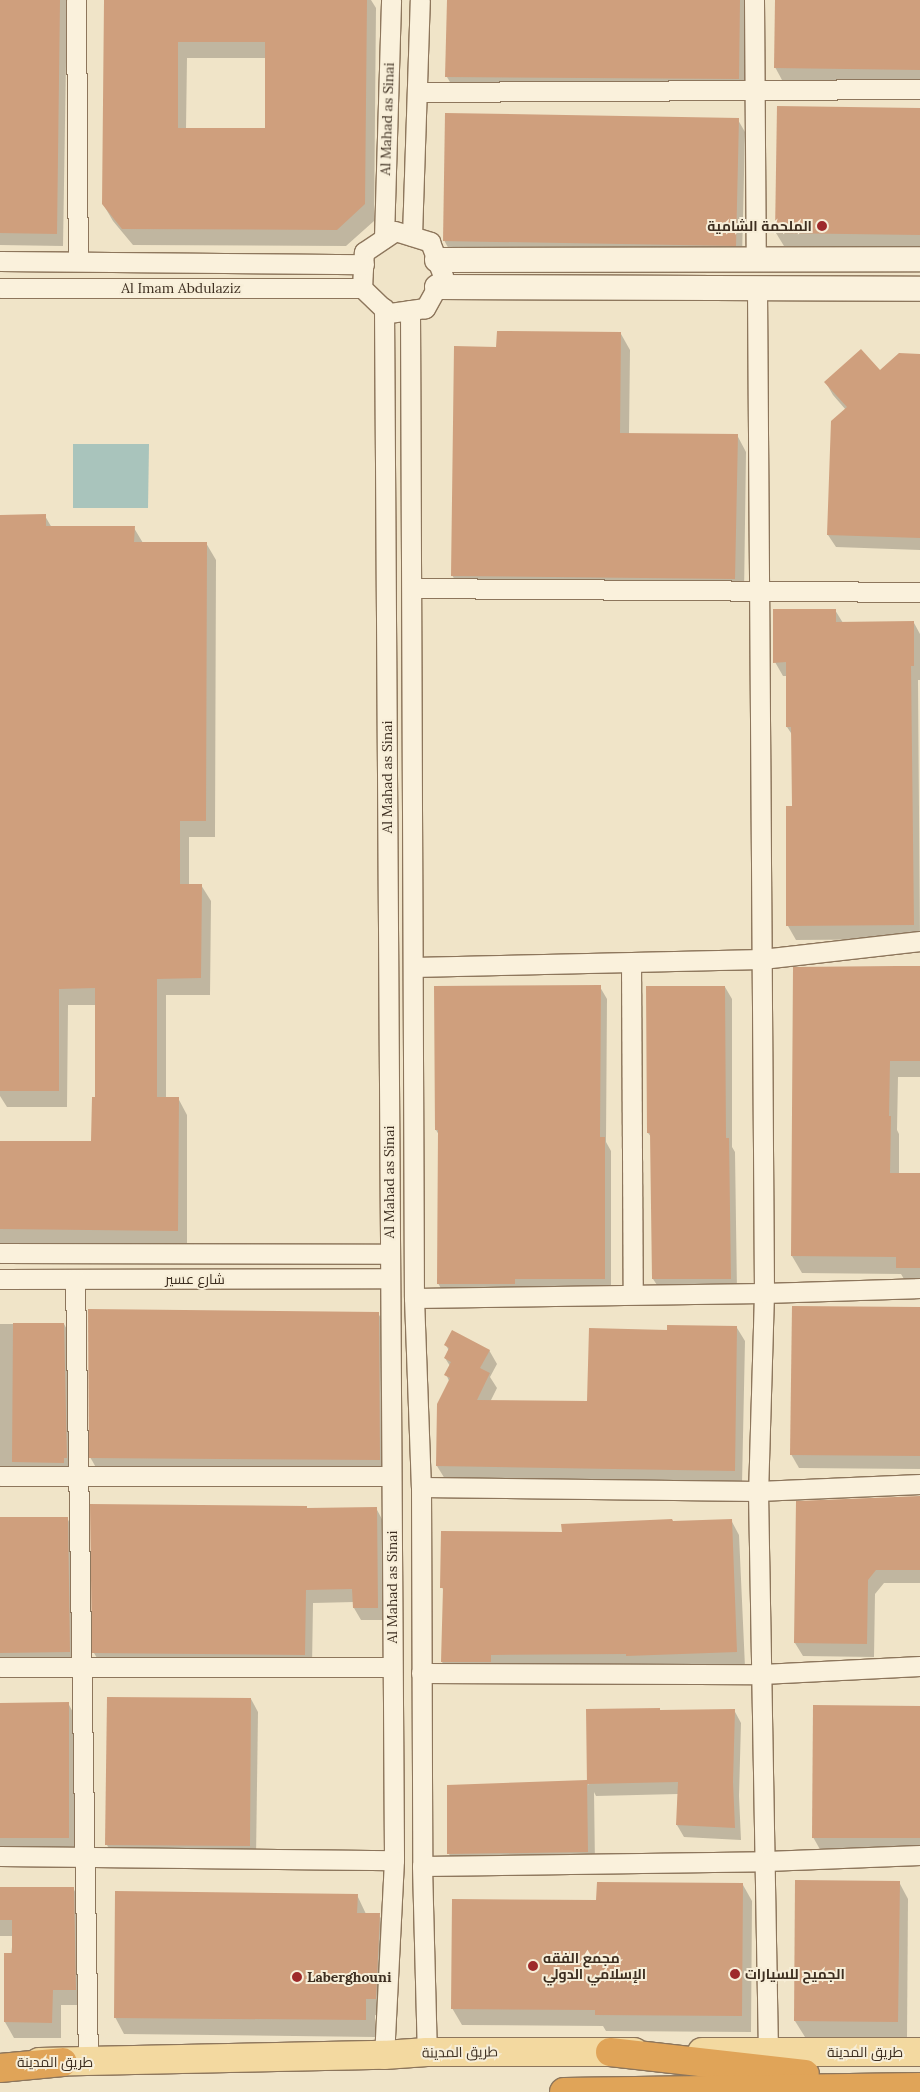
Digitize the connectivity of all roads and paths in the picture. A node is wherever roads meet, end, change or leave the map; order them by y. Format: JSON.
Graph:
{"nodes":[{"id":1,"x":76,"y":0,"type":"edge"},
{"id":2,"x":391,"y":0,"type":"edge"},
{"id":3,"x":420,"y":0,"type":"edge"},
{"id":4,"x":754,"y":0,"type":"edge"},
{"id":5,"x":920,"y":89,"type":"edge"},
{"id":6,"x":755,"y":90,"type":"junction"},
{"id":7,"x":416,"y":92,"type":"junction"},
{"id":8,"x":412,"y":236,"type":"junction"},
{"id":9,"x":384,"y":238,"type":"junction"},
{"id":10,"x":756,"y":259,"type":"junction"},
{"id":11,"x":920,"y":259,"type":"edge"},
{"id":12,"x":437,"y":260,"type":"junction"},
{"id":13,"x":0,"y":261,"type":"edge"},
{"id":14,"x":78,"y":261,"type":"junction"},
{"id":15,"x":364,"y":264,"type":"junction"},
{"id":16,"x":436,"y":287,"type":"junction"},
{"id":17,"x":0,"y":288,"type":"edge"},
{"id":18,"x":362,"y":288,"type":"junction"},
{"id":19,"x":757,"y":289,"type":"junction"},
{"id":20,"x":920,"y":289,"type":"edge"},
{"id":21,"x":384,"y":308,"type":"junction"},
{"id":22,"x":410,"y":310,"type":"junction"},
{"id":23,"x":412,"y":588,"type":"junction"},
{"id":24,"x":759,"y":591,"type":"junction"},
{"id":25,"x":920,"y":592,"type":"edge"},
{"id":26,"x":920,"y":941,"type":"edge"},
{"id":27,"x":762,"y":960,"type":"junction"},
{"id":28,"x":632,"y":963,"type":"junction"},
{"id":29,"x":412,"y":967,"type":"junction"},
{"id":30,"x":0,"y":1253,"type":"edge"},
{"id":31,"x":390,"y":1254,"type":"junction"},
{"id":32,"x":390,"y":1278,"type":"junction"},
{"id":33,"x":0,"y":1279,"type":"edge"},
{"id":34,"x":76,"y":1279,"type":"junction"},
{"id":35,"x":920,"y":1288,"type":"edge"},
{"id":36,"x":633,"y":1293,"type":"junction"},
{"id":37,"x":764,"y":1293,"type":"junction"},
{"id":38,"x":414,"y":1298,"type":"junction"},
{"id":39,"x":0,"y":1476,"type":"edge"},
{"id":40,"x":78,"y":1476,"type":"junction"},
{"id":41,"x":391,"y":1476,"type":"junction"},
{"id":42,"x":920,"y":1484,"type":"edge"},
{"id":43,"x":421,"y":1487,"type":"junction"},
{"id":44,"x":758,"y":1491,"type":"junction"},
{"id":45,"x":392,"y":1666,"type":"junction"},
{"id":46,"x":920,"y":1666,"type":"edge"},
{"id":47,"x":0,"y":1667,"type":"edge"},
{"id":48,"x":81,"y":1667,"type":"junction"},
{"id":49,"x":421,"y":1673,"type":"junction"},
{"id":50,"x":762,"y":1674,"type":"junction"},
{"id":51,"x":0,"y":1856,"type":"edge"},
{"id":52,"x":920,"y":1856,"type":"edge"},
{"id":53,"x":84,"y":1857,"type":"junction"},
{"id":54,"x":394,"y":1860,"type":"junction"},
{"id":55,"x":766,"y":1861,"type":"junction"},
{"id":56,"x":422,"y":1866,"type":"junction"},
{"id":57,"x":427,"y":2052,"type":"junction"},
{"id":58,"x":610,"y":2052,"type":"junction"},
{"id":59,"x":920,"y":2052,"type":"edge"},
{"id":60,"x":768,"y":2053,"type":"junction"},
{"id":61,"x":384,"y":2055,"type":"junction"},
{"id":62,"x":0,"y":2062,"type":"edge"},
{"id":63,"x":75,"y":2062,"type":"junction"},
{"id":64,"x":0,"y":2068,"type":"edge"},
{"id":65,"x":919,"y":2087,"type":"edge"},
{"id":66,"x":564,"y":2092,"type":"edge"}],
"edges":[{"from":1,"to":14,"type":"street"},
{"from":2,"to":9,"type":"street","name":"Al Mahad as Sinai"},
{"from":3,"to":7,"type":"street","name":"Al Mahad as Sinai"},
{"from":4,"to":6,"type":"street"},
{"from":5,"to":6,"type":"street"},
{"from":6,"to":7,"type":"street"},
{"from":6,"to":10,"type":"street"},
{"from":7,"to":8,"type":"street","name":"Al Mahad as Sinai"},
{"from":8,"to":9,"type":"street"},
{"from":8,"to":12,"type":"street"},
{"from":9,"to":15,"type":"street"},
{"from":10,"to":11,"type":"street"},
{"from":10,"to":12,"type":"street"},
{"from":12,"to":16,"type":"street"},
{"from":13,"to":14,"type":"street"},
{"from":14,"to":15,"type":"street"},
{"from":15,"to":18,"type":"street"},
{"from":16,"to":19,"type":"street"},
{"from":16,"to":22,"type":"street"},
{"from":17,"to":18,"type":"street","name":"Al Imam Abdulaziz"},
{"from":18,"to":21,"type":"street"},
{"from":19,"to":20,"type":"street"},
{"from":19,"to":24,"type":"street"},
{"from":21,"to":22,"type":"street"},
{"from":21,"to":31,"type":"street","name":"Al Mahad as Sinai"},
{"from":22,"to":23,"type":"street","name":"Al Mahad as Sinai"},
{"from":23,"to":24,"type":"street"},
{"from":23,"to":29,"type":"street","name":"Al Mahad as Sinai"},
{"from":24,"to":25,"type":"street"},
{"from":24,"to":27,"type":"street"},
{"from":26,"to":27,"type":"street"},
{"from":27,"to":28,"type":"street"},
{"from":27,"to":37,"type":"street"},
{"from":28,"to":29,"type":"street"},
{"from":28,"to":36,"type":"street"},
{"from":29,"to":38,"type":"street","name":"Al Mahad as Sinai"},
{"from":30,"to":31,"type":"street","name":"شارع عسير"},
{"from":31,"to":32,"type":"street","name":"Al Mahad as Sinai"},
{"from":32,"to":34,"type":"street","name":"شارع عسير"},
{"from":32,"to":41,"type":"street","name":"Al Mahad as Sinai"},
{"from":33,"to":34,"type":"street","name":"شارع عسير"},
{"from":34,"to":40,"type":"street"},
{"from":35,"to":37,"type":"street"},
{"from":36,"to":37,"type":"street"},
{"from":36,"to":38,"type":"street"},
{"from":37,"to":44,"type":"street"},
{"from":38,"to":43,"type":"street","name":"Al Mahad as Sinai"},
{"from":39,"to":40,"type":"street"},
{"from":40,"to":41,"type":"street"},
{"from":40,"to":48,"type":"street"},
{"from":41,"to":45,"type":"street","name":"Al Mahad as Sinai"},
{"from":42,"to":44,"type":"street"},
{"from":43,"to":44,"type":"street"},
{"from":43,"to":49,"type":"street","name":"Al Mahad as Sinai"},
{"from":44,"to":50,"type":"street"},
{"from":45,"to":48,"type":"street"},
{"from":45,"to":54,"type":"street","name":"Al Mahad as Sinai"},
{"from":46,"to":50,"type":"street"},
{"from":47,"to":48,"type":"street"},
{"from":48,"to":53,"type":"street"},
{"from":49,"to":50,"type":"street"},
{"from":49,"to":56,"type":"street","name":"Al Mahad as Sinai"},
{"from":50,"to":55,"type":"street"},
{"from":51,"to":53,"type":"street"},
{"from":52,"to":55,"type":"street"},
{"from":53,"to":54,"type":"street"},
{"from":53,"to":63,"type":"street"},
{"from":54,"to":61,"type":"street","name":"Al Mahad as Sinai"},
{"from":55,"to":56,"type":"street"},
{"from":55,"to":60,"type":"street"},
{"from":56,"to":57,"type":"street","name":"Al Mahad as Sinai"},
{"from":57,"to":58,"type":"main road","name":"طريق المدينة"},
{"from":57,"to":61,"type":"main road","name":"طريق المدينة"},
{"from":58,"to":60,"type":"main road","name":"طريق المدينة"},
{"from":58,"to":65,"type":"highway"},
{"from":59,"to":60,"type":"main road","name":"طريق المدينة"},
{"from":61,"to":63,"type":"main road","name":"طريق المدينة"},
{"from":62,"to":63,"type":"main road","name":"طريق المدينة"},
{"from":63,"to":64,"type":"highway"},
{"from":65,"to":66,"type":"highway"}]}
